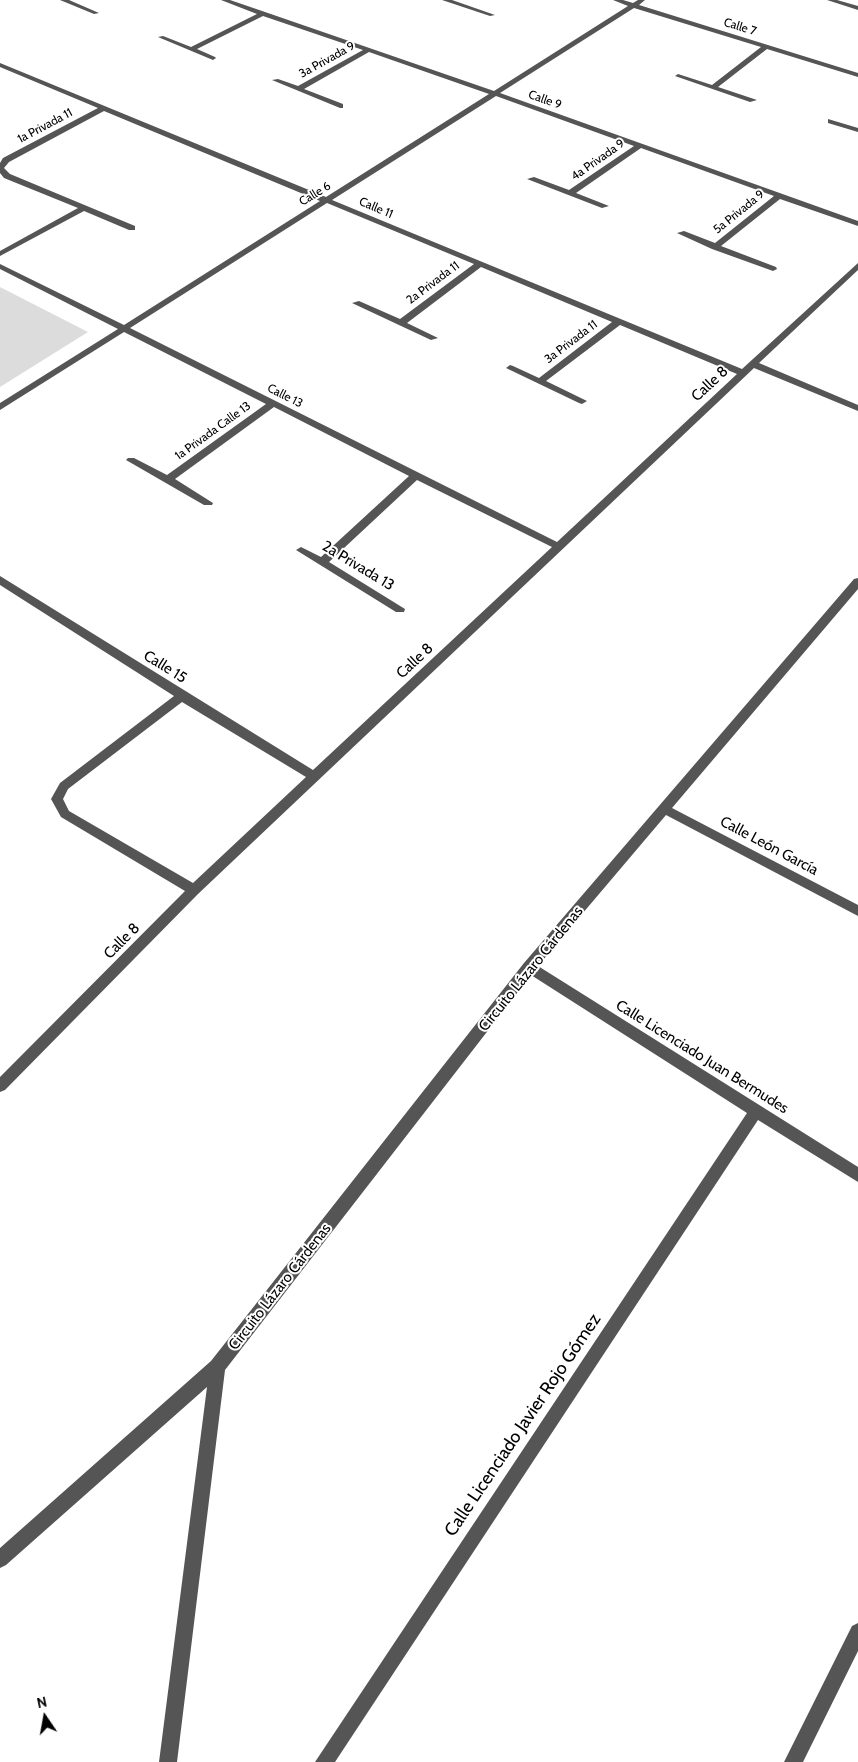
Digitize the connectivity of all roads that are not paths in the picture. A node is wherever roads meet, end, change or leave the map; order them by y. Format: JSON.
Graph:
{"nodes":[{"id":1,"x":63,"y":0,"type":"edge"},
{"id":2,"x":224,"y":0,"type":"edge"},
{"id":3,"x":447,"y":0,"type":"edge"},
{"id":4,"x":616,"y":0,"type":"edge"},
{"id":5,"x":642,"y":0,"type":"edge"},
{"id":6,"x":834,"y":0,"type":"edge"},
{"id":7,"x":633,"y":5,"type":"junction"},
{"id":8,"x":858,"y":8,"type":"edge"},
{"id":9,"x":96,"y":13,"type":"dead end"},
{"id":10,"x":263,"y":14,"type":"junction"},
{"id":11,"x":492,"y":15,"type":"dead end"},
{"id":12,"x":161,"y":37,"type":"dead end"},
{"id":13,"x":766,"y":47,"type":"junction"},
{"id":14,"x":192,"y":50,"type":"junction"},
{"id":15,"x":368,"y":50,"type":"junction"},
{"id":16,"x":213,"y":58,"type":"dead end"},
{"id":17,"x":0,"y":65,"type":"edge"},
{"id":18,"x":858,"y":74,"type":"edge"},
{"id":19,"x":678,"y":76,"type":"dead end"},
{"id":20,"x":276,"y":80,"type":"dead end"},
{"id":21,"x":713,"y":87,"type":"junction"},
{"id":22,"x":298,"y":89,"type":"junction"},
{"id":23,"x":494,"y":94,"type":"junction"},
{"id":24,"x":753,"y":100,"type":"dead end"},
{"id":25,"x":340,"y":106,"type":"dead end"},
{"id":26,"x":104,"y":108,"type":"junction"},
{"id":27,"x":831,"y":121,"type":"dead end"},
{"id":28,"x":858,"y":121,"type":"edge"},
{"id":29,"x":850,"y":128,"type":"junction"},
{"id":30,"x":858,"y":130,"type":"edge"},
{"id":31,"x":639,"y":146,"type":"junction"},
{"id":32,"x":0,"y":168,"type":"edge"},
{"id":33,"x":530,"y":179,"type":"dead end"},
{"id":34,"x":570,"y":193,"type":"junction"},
{"id":35,"x":779,"y":196,"type":"junction"},
{"id":36,"x":327,"y":200,"type":"junction"},
{"id":37,"x":605,"y":206,"type":"dead end"},
{"id":38,"x":84,"y":208,"type":"junction"},
{"id":39,"x":858,"y":224,"type":"edge"},
{"id":40,"x":132,"y":228,"type":"dead end"},
{"id":41,"x":681,"y":233,"type":"dead end"},
{"id":42,"x":716,"y":247,"type":"junction"},
{"id":43,"x":0,"y":254,"type":"edge"},
{"id":44,"x":480,"y":264,"type":"junction"},
{"id":45,"x":858,"y":265,"type":"edge"},
{"id":46,"x":0,"y":266,"type":"edge"},
{"id":47,"x":773,"y":269,"type":"dead end"},
{"id":48,"x":356,"y":303,"type":"dead end"},
{"id":49,"x":402,"y":322,"type":"junction"},
{"id":50,"x":618,"y":322,"type":"junction"},
{"id":51,"x":124,"y":328,"type":"junction"},
{"id":52,"x":434,"y":338,"type":"dead end"},
{"id":53,"x":753,"y":364,"type":"junction"},
{"id":54,"x":510,"y":368,"type":"dead end"},
{"id":55,"x":743,"y":373,"type":"junction"},
{"id":56,"x":540,"y":381,"type":"junction"},
{"id":57,"x":582,"y":401,"type":"dead end"},
{"id":58,"x":272,"y":404,"type":"junction"},
{"id":59,"x":0,"y":407,"type":"edge"},
{"id":60,"x":858,"y":408,"type":"edge"},
{"id":61,"x":131,"y":460,"type":"dead end"},
{"id":62,"x":416,"y":476,"type":"junction"},
{"id":63,"x":168,"y":479,"type":"junction"},
{"id":64,"x":208,"y":504,"type":"dead end"},
{"id":65,"x":558,"y":547,"type":"junction"},
{"id":66,"x":301,"y":550,"type":"dead end"},
{"id":67,"x":322,"y":562,"type":"junction"},
{"id":68,"x":0,"y":580,"type":"edge"},
{"id":69,"x":858,"y":582,"type":"edge"},
{"id":70,"x":400,"y":609,"type":"dead end"},
{"id":71,"x":182,"y":696,"type":"junction"},
{"id":72,"x":314,"y":777,"type":"junction"},
{"id":73,"x":664,"y":809,"type":"junction"},
{"id":74,"x":194,"y":890,"type":"junction"},
{"id":75,"x":858,"y":911,"type":"edge"},
{"id":76,"x":530,"y":967,"type":"junction"},
{"id":77,"x":0,"y":1086,"type":"edge"},
{"id":78,"x":756,"y":1111,"type":"junction"},
{"id":79,"x":858,"y":1175,"type":"edge"},
{"id":80,"x":217,"y":1367,"type":"junction"},
{"id":81,"x":0,"y":1559,"type":"edge"},
{"id":82,"x":858,"y":1632,"type":"edge"},
{"id":83,"x":168,"y":1762,"type":"edge"},
{"id":84,"x":324,"y":1762,"type":"edge"},
{"id":85,"x":793,"y":1762,"type":"edge"}],
"edges":[{"from":1,"to":9,"type":"street"},
{"from":2,"to":10,"type":"street","name":"Calle 9"},
{"from":3,"to":11,"type":"street"},
{"from":4,"to":7,"type":"street","name":"Calle 7"},
{"from":5,"to":7,"type":"street","name":"Calle 6"},
{"from":6,"to":8,"type":"street"},
{"from":7,"to":13,"type":"street","name":"Calle 7"},
{"from":7,"to":23,"type":"street","name":"Calle 6"},
{"from":10,"to":14,"type":"street"},
{"from":10,"to":15,"type":"street","name":"Calle 9"},
{"from":12,"to":14,"type":"street"},
{"from":13,"to":18,"type":"street","name":"Calle 7"},
{"from":13,"to":21,"type":"street"},
{"from":14,"to":16,"type":"street"},
{"from":15,"to":22,"type":"street","name":"3a Privada 9"},
{"from":15,"to":23,"type":"street","name":"Calle 9"},
{"from":17,"to":26,"type":"street","name":"Calle 11"},
{"from":19,"to":21,"type":"street"},
{"from":20,"to":22,"type":"street","name":"3a Privada 9"},
{"from":21,"to":24,"type":"street"},
{"from":22,"to":25,"type":"street","name":"3a Privada 9"},
{"from":23,"to":31,"type":"street","name":"Calle 9"},
{"from":23,"to":36,"type":"street","name":"Calle 6"},
{"from":26,"to":32,"type":"street","name":"1a Privada 11"},
{"from":26,"to":36,"type":"street","name":"Calle 11"},
{"from":27,"to":29,"type":"street"},
{"from":28,"to":29,"type":"street"},
{"from":29,"to":30,"type":"street"},
{"from":31,"to":34,"type":"street","name":"4a Privada 9"},
{"from":31,"to":35,"type":"street","name":"Calle 9"},
{"from":32,"to":38,"type":"street"},
{"from":33,"to":34,"type":"street","name":"4a Privada 9"},
{"from":34,"to":37,"type":"street","name":"4a Privada 9"},
{"from":35,"to":39,"type":"street","name":"Calle 9"},
{"from":35,"to":42,"type":"street","name":"5a Privada 9"},
{"from":36,"to":44,"type":"street","name":"Calle 11"},
{"from":36,"to":51,"type":"street","name":"Calle 6"},
{"from":38,"to":40,"type":"street"},
{"from":38,"to":43,"type":"street"},
{"from":41,"to":42,"type":"street","name":"5a Privada 9"},
{"from":42,"to":47,"type":"street","name":"5a Privada 9"},
{"from":44,"to":49,"type":"street","name":"2a Privada 11"},
{"from":44,"to":50,"type":"street","name":"Calle 11"},
{"from":45,"to":53,"type":"street","name":"Calle 8"},
{"from":46,"to":51,"type":"street","name":"Calle 13"},
{"from":48,"to":49,"type":"street","name":"2a Privada 11"},
{"from":49,"to":52,"type":"street","name":"2a Privada 11"},
{"from":50,"to":55,"type":"street","name":"Calle 11"},
{"from":50,"to":56,"type":"street","name":"3a Privada 11"},
{"from":51,"to":58,"type":"street","name":"Calle 13"},
{"from":51,"to":59,"type":"street","name":"Calle 6"},
{"from":53,"to":55,"type":"street","name":"Calle 8"},
{"from":53,"to":60,"type":"street"},
{"from":54,"to":56,"type":"street","name":"3a Privada 11"},
{"from":55,"to":65,"type":"street","name":"Calle 8"},
{"from":56,"to":57,"type":"street","name":"3a Privada 11"},
{"from":58,"to":62,"type":"street","name":"Calle 13"},
{"from":58,"to":63,"type":"street","name":"1a Privada Calle 13"},
{"from":61,"to":63,"type":"street"},
{"from":62,"to":65,"type":"street","name":"Calle 13"},
{"from":62,"to":67,"type":"street"},
{"from":63,"to":64,"type":"street"},
{"from":65,"to":72,"type":"street","name":"Calle 8"},
{"from":66,"to":67,"type":"street","name":"2a Privada 13"},
{"from":67,"to":70,"type":"street","name":"2a Privada 13"},
{"from":68,"to":71,"type":"street","name":"Calle 15"},
{"from":69,"to":73,"type":"street","name":"Circuito Lázaro Cárdenas"},
{"from":71,"to":72,"type":"street","name":"Calle 15"},
{"from":71,"to":74,"type":"street"},
{"from":72,"to":74,"type":"street","name":"Calle 8"},
{"from":73,"to":75,"type":"street","name":"Calle León García"},
{"from":73,"to":76,"type":"street","name":"Circuito Lázaro Cárdenas"},
{"from":74,"to":77,"type":"street","name":"Calle 8"},
{"from":76,"to":78,"type":"street","name":"Calle Licenciado Juan Bermudes"},
{"from":76,"to":80,"type":"street","name":"Circuito Lázaro Cárdenas"},
{"from":78,"to":79,"type":"street","name":"Calle Licenciado Juan Bermudes"},
{"from":78,"to":84,"type":"street","name":"Calle Licenciado Javier Rojo Gómez"},
{"from":80,"to":81,"type":"street","name":"Circuito Lázaro Cárdenas"},
{"from":80,"to":83,"type":"street"},
{"from":82,"to":85,"type":"street"}]}
